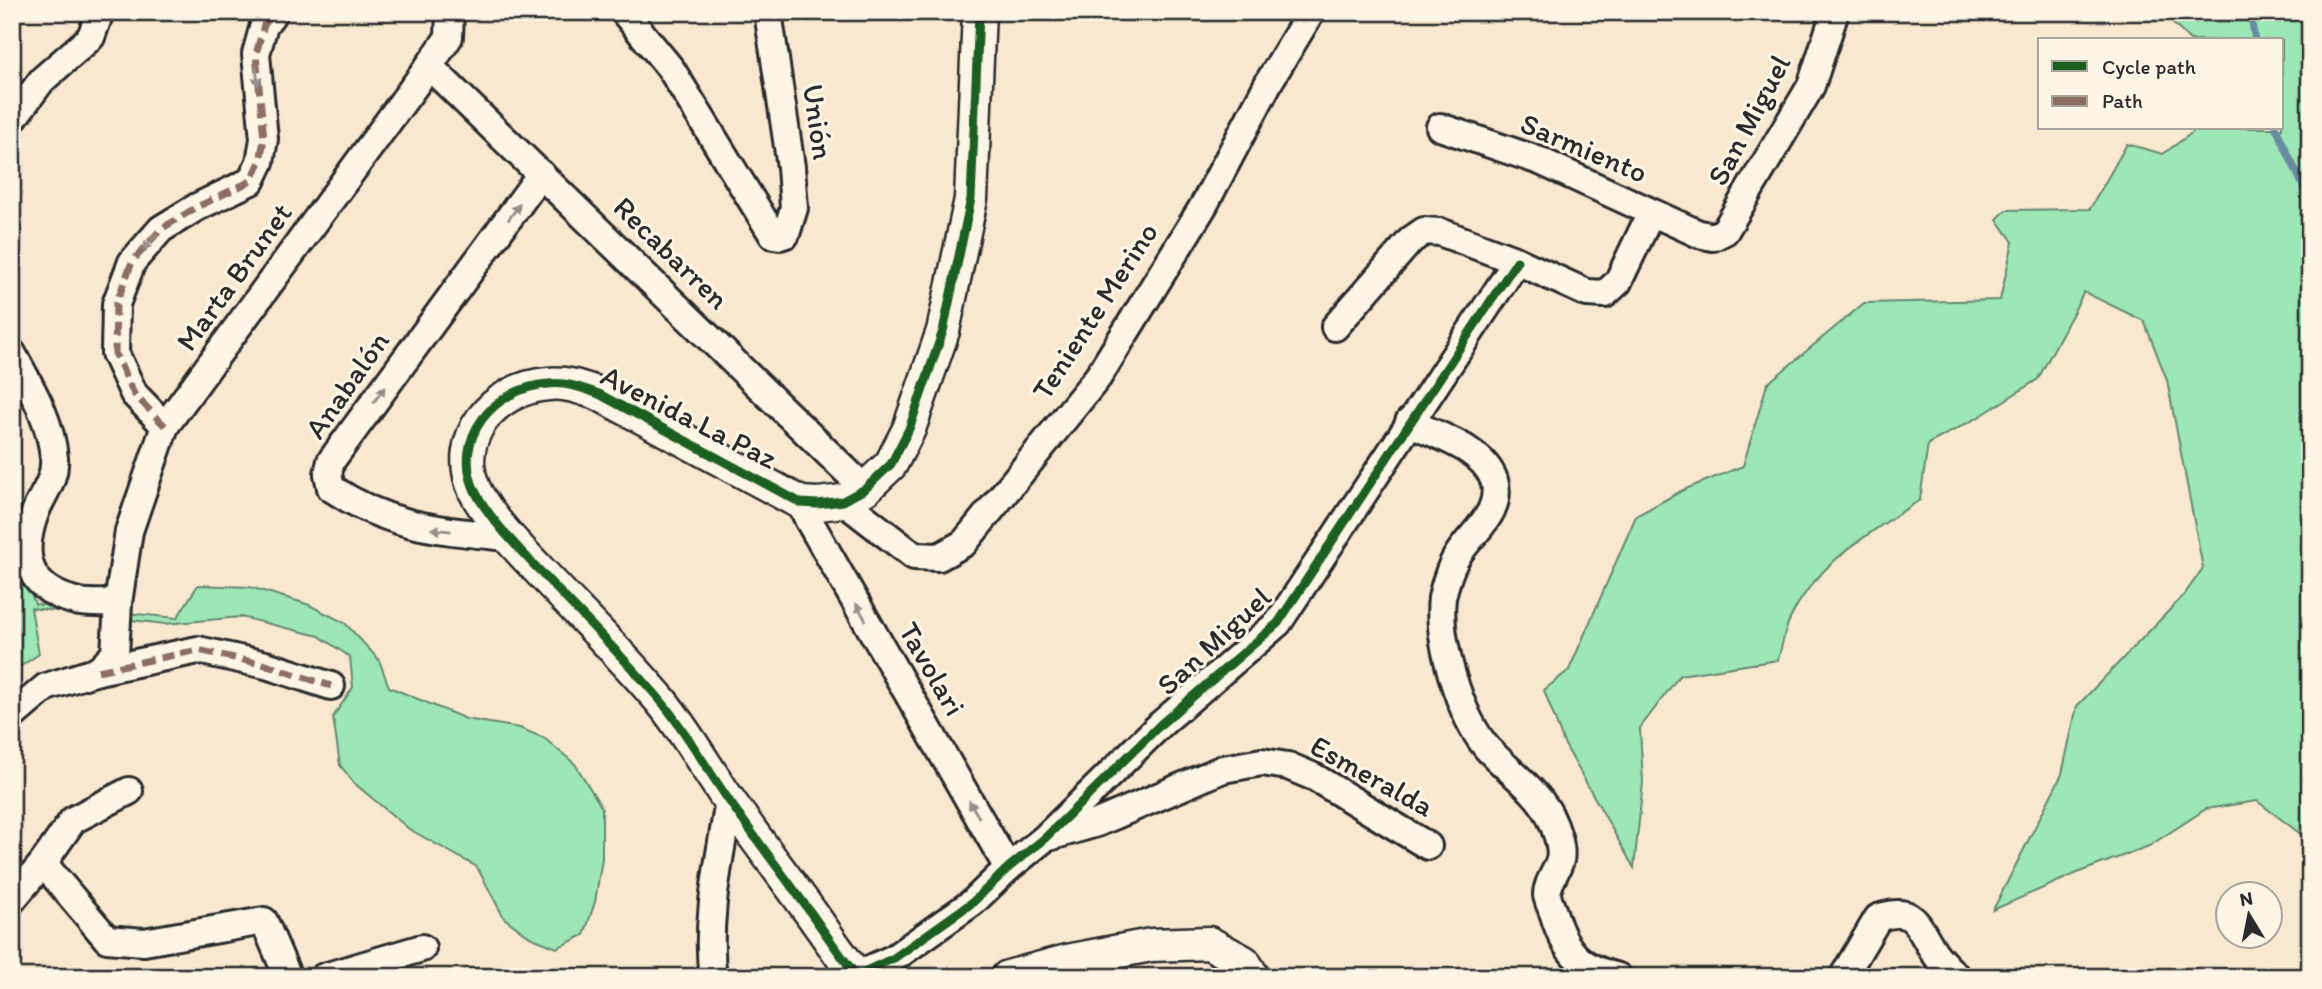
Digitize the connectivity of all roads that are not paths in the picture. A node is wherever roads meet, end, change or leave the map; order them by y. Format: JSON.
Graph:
{"nodes":[{"id":1,"x":100,"y":12,"type":"edge"},
{"id":2,"x":274,"y":12,"type":"edge"},
{"id":3,"x":624,"y":12,"type":"edge"},
{"id":4,"x":768,"y":12,"type":"edge"},
{"id":5,"x":979,"y":12,"type":"edge"},
{"id":6,"x":1311,"y":12,"type":"edge"},
{"id":7,"x":1835,"y":12,"type":"edge"},
{"id":8,"x":450,"y":13,"type":"edge"},
{"id":9,"x":429,"y":66,"type":"junction"},
{"id":10,"x":12,"y":120,"type":"edge"},
{"id":11,"x":1440,"y":127,"type":"dead end"},
{"id":12,"x":541,"y":174,"type":"junction"},
{"id":13,"x":1651,"y":213,"type":"junction"},
{"id":14,"x":1699,"y":234,"type":"joint"},
{"id":15,"x":1517,"y":261,"type":"junction"},
{"id":16,"x":1335,"y":327,"type":"dead end"},
{"id":17,"x":12,"y":353,"type":"edge"},
{"id":18,"x":1409,"y":422,"type":"junction"},
{"id":19,"x":166,"y":426,"type":"junction"},
{"id":20,"x":854,"y":495,"type":"junction"},
{"id":21,"x":801,"y":503,"type":"junction"},
{"id":22,"x":509,"y":537,"type":"junction"},
{"id":23,"x":118,"y":603,"type":"junction"},
{"id":24,"x":98,"y":671,"type":"junction"},
{"id":25,"x":331,"y":686,"type":"dead end"},
{"id":26,"x":12,"y":716,"type":"edge"},
{"id":27,"x":129,"y":791,"type":"dead end"},
{"id":28,"x":729,"y":801,"type":"junction"},
{"id":29,"x":1045,"y":838,"type":"junction"},
{"id":30,"x":1428,"y":846,"type":"dead end"},
{"id":31,"x":43,"y":863,"type":"junction"},
{"id":32,"x":1008,"y":868,"type":"junction"},
{"id":33,"x":12,"y":900,"type":"edge"},
{"id":34,"x":422,"y":948,"type":"dead end"},
{"id":35,"x":1611,"y":975,"type":"edge"},
{"id":36,"x":858,"y":976,"type":"edge"},
{"id":37,"x":288,"y":977,"type":"edge"},
{"id":38,"x":324,"y":977,"type":"edge"},
{"id":39,"x":713,"y":977,"type":"edge"},
{"id":40,"x":1007,"y":977,"type":"edge"},
{"id":41,"x":1253,"y":977,"type":"edge"},
{"id":42,"x":1843,"y":977,"type":"edge"},
{"id":43,"x":1957,"y":977,"type":"edge"}],
"edges":[{"from":1,"to":10,"type":"street"},
{"from":2,"to":19,"type":"street","one_way":true},
{"from":3,"to":4,"type":"street","name":"Unión"},
{"from":5,"to":20,"type":"street"},
{"from":6,"to":20,"type":"street","name":"Teniente Merino"},
{"from":7,"to":14,"type":"street","name":"San Miguel"},
{"from":8,"to":9,"type":"street","name":"Marta Brunet"},
{"from":9,"to":12,"type":"street","name":"Recabarren"},
{"from":9,"to":19,"type":"street","name":"Marta Brunet"},
{"from":11,"to":13,"type":"street","name":"Sarmiento"},
{"from":12,"to":20,"type":"street","name":"Recabarren"},
{"from":22,"to":12,"type":"street","name":"Anabalón","one_way":true},
{"from":13,"to":14,"type":"street","name":"Sarmiento"},
{"from":13,"to":15,"type":"street"},
{"from":15,"to":16,"type":"street"},
{"from":15,"to":18,"type":"street","name":"San Miguel"},
{"from":17,"to":23,"type":"street"},
{"from":18,"to":29,"type":"street","name":"San Miguel"},
{"from":18,"to":35,"type":"street"},
{"from":19,"to":23,"type":"street","name":"Marta Brunet"},
{"from":20,"to":21,"type":"street","name":"Avenida La Paz"},
{"from":21,"to":22,"type":"street","name":"Avenida La Paz"},
{"from":32,"to":21,"type":"street","name":"Tavolari","one_way":true},
{"from":22,"to":28,"type":"street","name":"Avenida La Paz"},
{"from":23,"to":24,"type":"street","name":"Marta Brunet"},
{"from":24,"to":25,"type":"street"},
{"from":24,"to":26,"type":"street"},
{"from":27,"to":31,"type":"street"},
{"from":28,"to":36,"type":"street","name":"Avenida La Paz"},
{"from":28,"to":39,"type":"street"},
{"from":29,"to":30,"type":"street","name":"Esmeralda"},
{"from":29,"to":32,"type":"street","name":"San Miguel"},
{"from":31,"to":33,"type":"street"},
{"from":31,"to":37,"type":"street"},
{"from":32,"to":36,"type":"street","name":"San Miguel"},
{"from":34,"to":38,"type":"street"},
{"from":40,"to":41,"type":"street"},
{"from":42,"to":43,"type":"street"}]}
